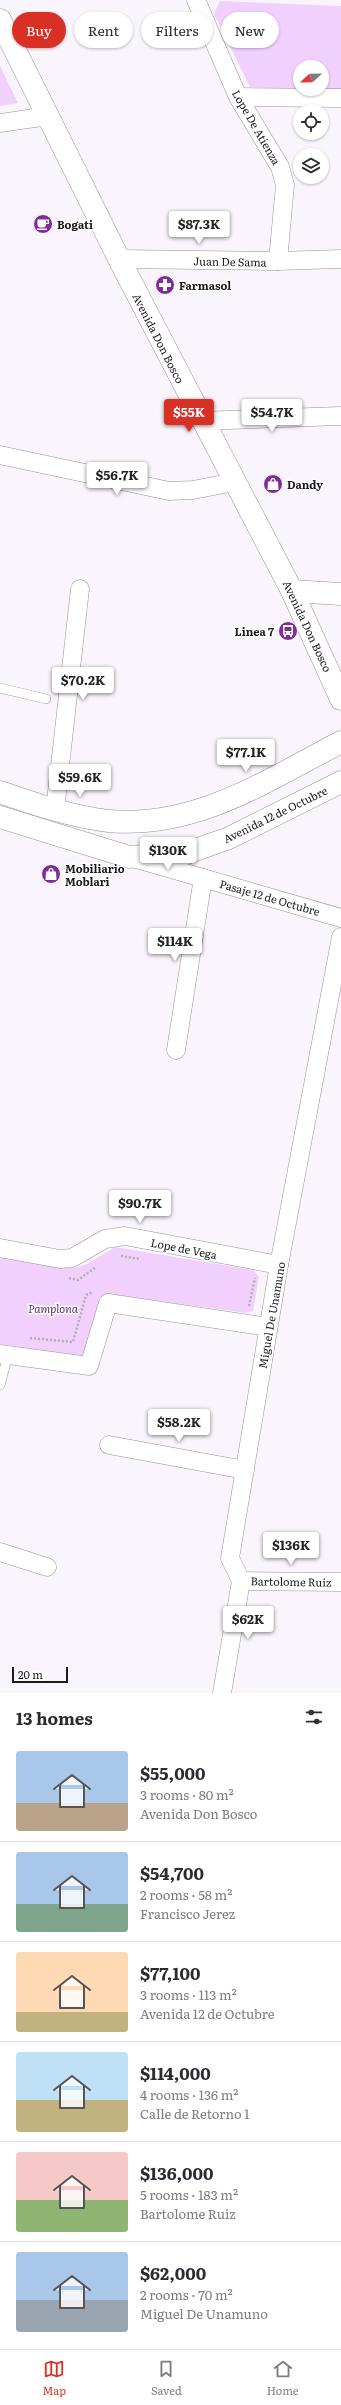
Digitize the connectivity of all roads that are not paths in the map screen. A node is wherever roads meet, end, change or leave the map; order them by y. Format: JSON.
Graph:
{"nodes":[{"id":1,"x":196,"y":0,"type":"edge"},
{"id":2,"x":0,"y":20,"type":"edge"},
{"id":3,"x":238,"y":97,"type":"junction"},
{"id":4,"x":341,"y":98,"type":"edge"},
{"id":5,"x":48,"y":116,"type":"junction"},
{"id":6,"x":0,"y":123,"type":"edge"},
{"id":7,"x":119,"y":259,"type":"junction"},
{"id":8,"x":341,"y":259,"type":"edge"},
{"id":9,"x":278,"y":261,"type":"junction"},
{"id":10,"x":341,"y":416,"type":"edge"},
{"id":11,"x":201,"y":421,"type":"junction"},
{"id":12,"x":0,"y":455,"type":"edge"},
{"id":13,"x":234,"y":482,"type":"junction"},
{"id":14,"x":80,"y":589,"type":"dead end"},
{"id":15,"x":292,"y":591,"type":"junction"},
{"id":16,"x":341,"y":594,"type":"edge"},
{"id":17,"x":0,"y":688,"type":"edge"},
{"id":18,"x":46,"y":699,"type":"dead end"},
{"id":19,"x":341,"y":699,"type":"edge"},
{"id":20,"x":341,"y":742,"type":"edge"},
{"id":21,"x":341,"y":782,"type":"edge"},
{"id":22,"x":0,"y":792,"type":"edge"},
{"id":23,"x":55,"y":810,"type":"junction"},
{"id":24,"x":0,"y":818,"type":"edge"},
{"id":25,"x":129,"y":857,"type":"junction"},
{"id":26,"x":203,"y":878,"type":"junction"},
{"id":27,"x":341,"y":918,"type":"edge"},
{"id":28,"x":341,"y":937,"type":"edge"},
{"id":29,"x":176,"y":1050,"type":"dead end"},
{"id":30,"x":0,"y":1248,"type":"edge"},
{"id":31,"x":279,"y":1266,"type":"junction"},
{"id":32,"x":268,"y":1327,"type":"junction"},
{"id":33,"x":4,"y":1354,"type":"edge"},
{"id":34,"x":0,"y":1385,"type":"edge"},
{"id":35,"x":108,"y":1445,"type":"dead end"},
{"id":36,"x":245,"y":1470,"type":"junction"},
{"id":37,"x":0,"y":1552,"type":"edge"},
{"id":38,"x":46,"y":1567,"type":"dead end"},
{"id":39,"x":241,"y":1581,"type":"junction"},
{"id":40,"x":341,"y":1582,"type":"edge"},
{"id":41,"x":222,"y":1693,"type":"edge"}],
"edges":[{"from":1,"to":3,"type":"street","name":"Lope De Atienza"},
{"from":2,"to":5,"type":"main road","name":"Avenida Don Bosco"},
{"from":3,"to":4,"type":"street"},
{"from":3,"to":9,"type":"street","name":"Lope De Atienza"},
{"from":5,"to":6,"type":"street"},
{"from":5,"to":7,"type":"main road","name":"Avenida Don Bosco"},
{"from":7,"to":9,"type":"street","name":"Juan De Sama"},
{"from":7,"to":11,"type":"main road","name":"Avenida Don Bosco"},
{"from":8,"to":9,"type":"street","name":"Juan De Sama"},
{"from":10,"to":11,"type":"street"},
{"from":11,"to":13,"type":"main road","name":"Avenida Don Bosco"},
{"from":12,"to":13,"type":"street"},
{"from":13,"to":15,"type":"main road","name":"Avenida Don Bosco"},
{"from":14,"to":23,"type":"street"},
{"from":15,"to":16,"type":"main road"},
{"from":15,"to":19,"type":"main road","name":"Avenida Don Bosco"},
{"from":17,"to":18,"type":"lane"},
{"from":20,"to":23,"type":"main road"},
{"from":21,"to":25,"type":"main road","name":"Avenida 12 de Octubre"},
{"from":22,"to":23,"type":"main road"},
{"from":24,"to":25,"type":"main road","name":"Avenida 12 de Octubre"},
{"from":25,"to":26,"type":"street","name":"Pasaje 12 de Octubre"},
{"from":26,"to":27,"type":"street","name":"Pasaje 12 de Octubre"},
{"from":26,"to":29,"type":"street"},
{"from":28,"to":31,"type":"street","name":"Miguel De Unamuno"},
{"from":30,"to":31,"type":"street","name":"Lope de Vega"},
{"from":31,"to":32,"type":"street","name":"Miguel De Unamuno"},
{"from":32,"to":33,"type":"street"},
{"from":32,"to":36,"type":"street","name":"Miguel De Unamuno"},
{"from":33,"to":34,"type":"lane"},
{"from":35,"to":36,"type":"street"},
{"from":36,"to":39,"type":"street","name":"Miguel De Unamuno"},
{"from":37,"to":38,"type":"street"},
{"from":39,"to":40,"type":"street","name":"Bartolome Ruiz"},
{"from":39,"to":41,"type":"street"}]}
